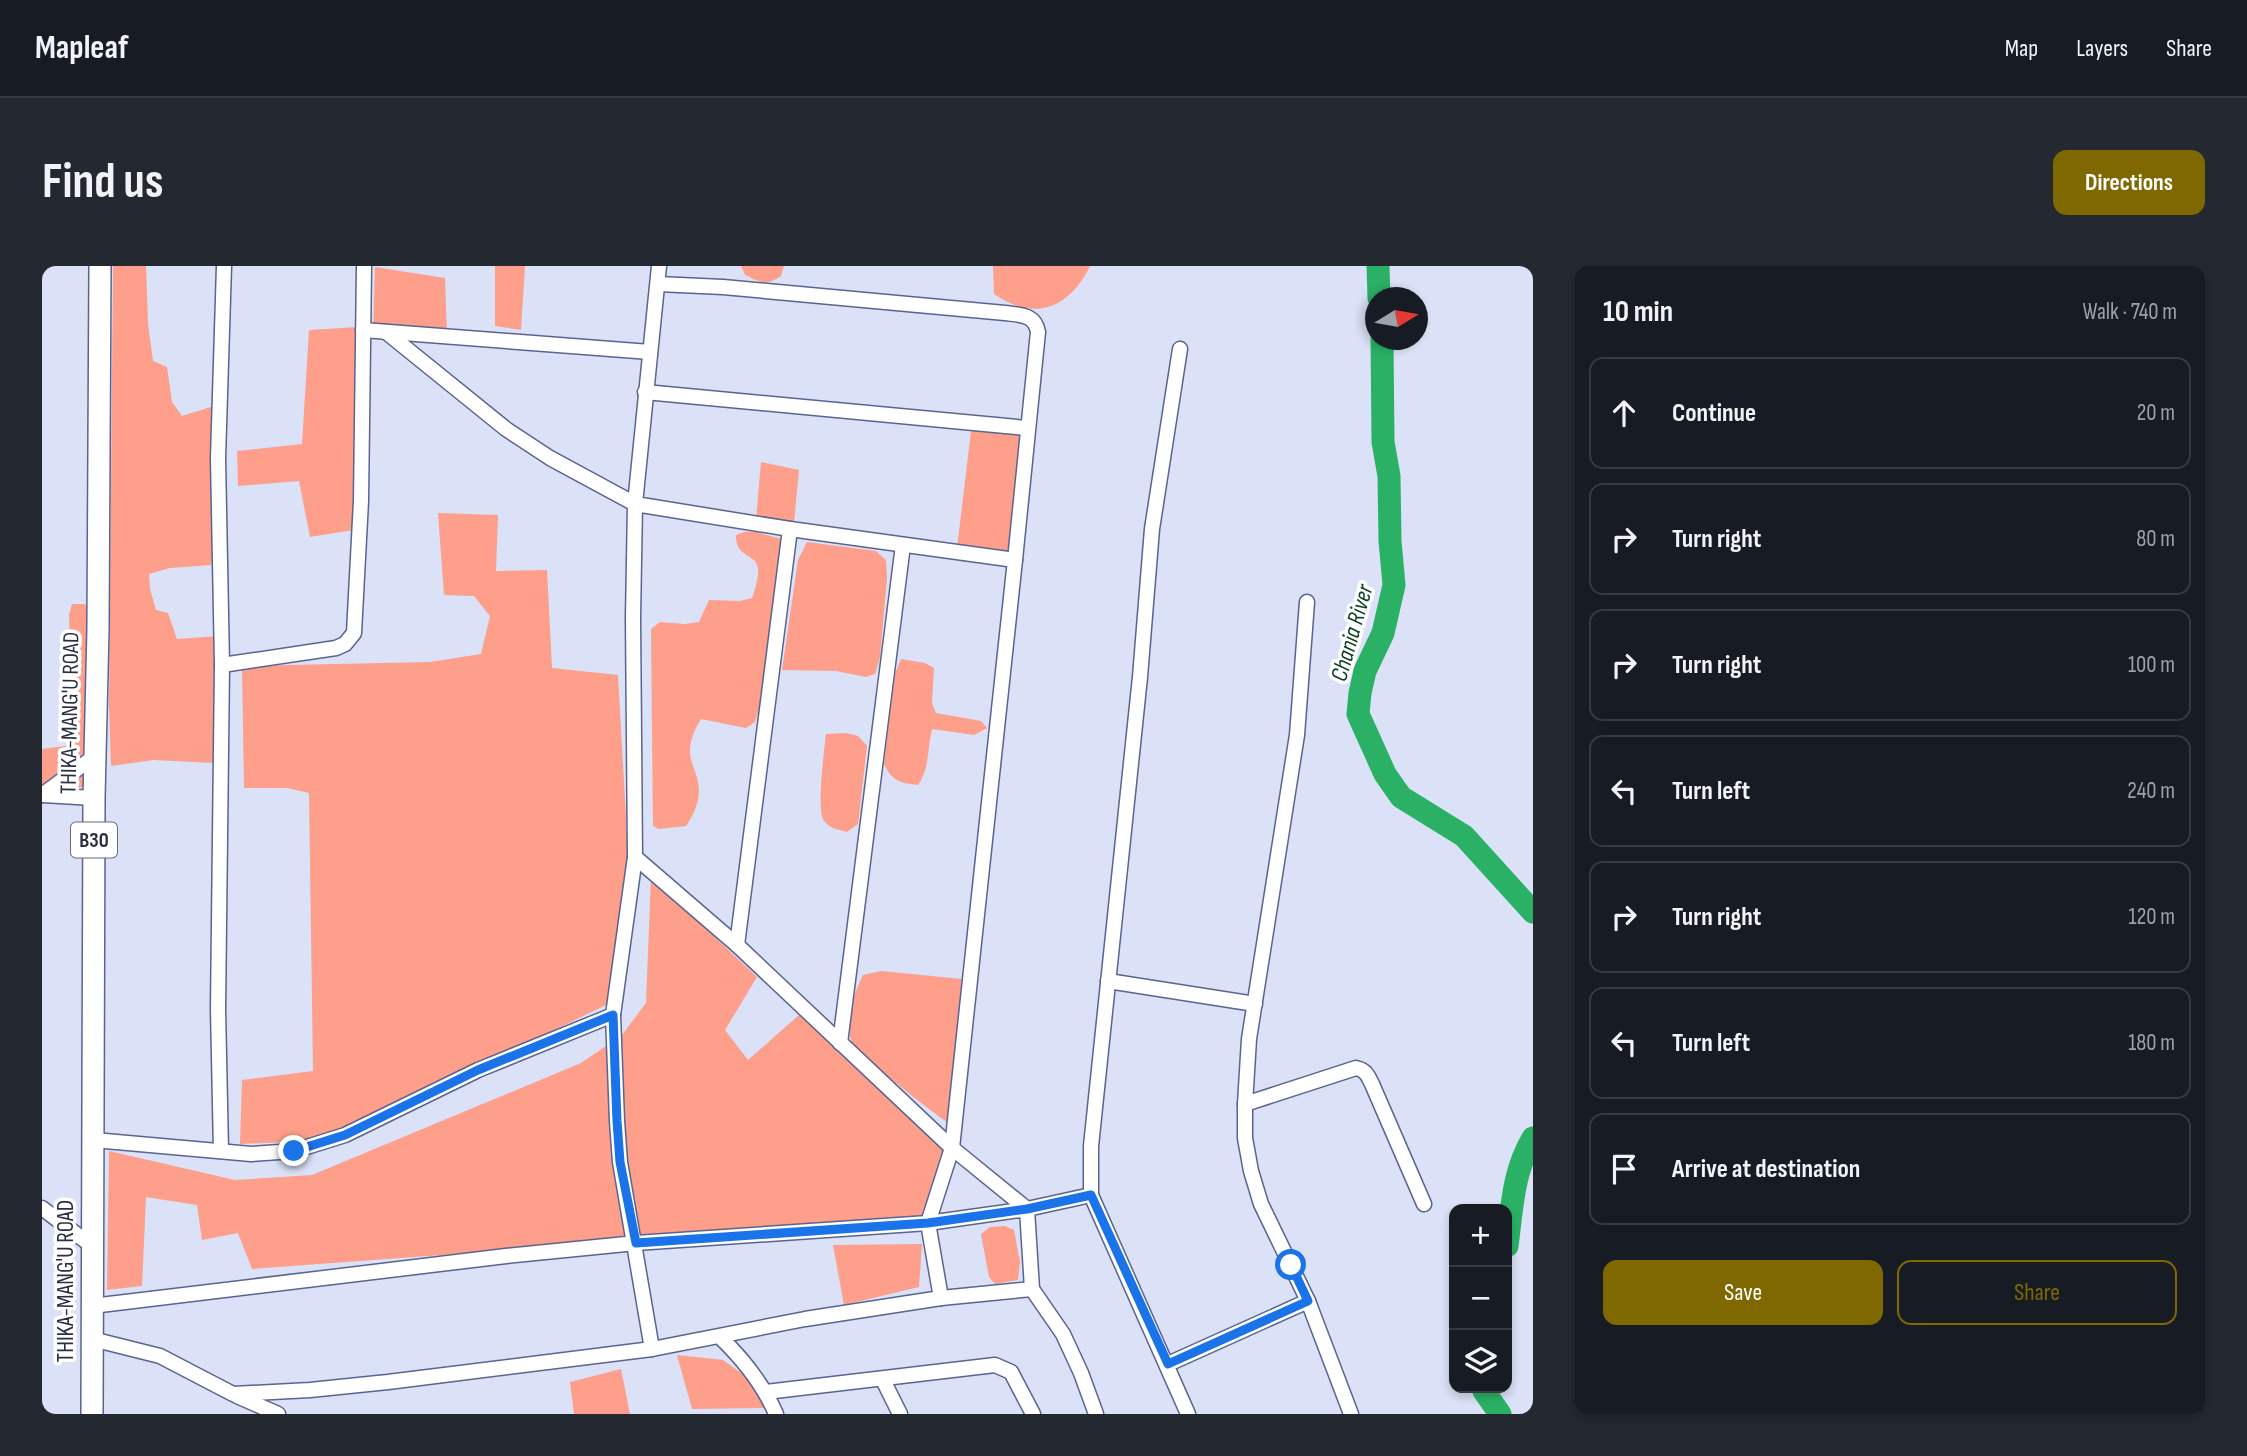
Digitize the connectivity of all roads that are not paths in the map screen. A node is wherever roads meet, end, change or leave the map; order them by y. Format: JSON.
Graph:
{"nodes":[{"id":1,"x":100,"y":266,"type":"edge"},
{"id":2,"x":224,"y":266,"type":"edge"},
{"id":3,"x":364,"y":266,"type":"edge"},
{"id":4,"x":659,"y":266,"type":"edge"},
{"id":5,"x":658,"y":284,"type":"junction"},
{"id":6,"x":363,"y":330,"type":"junction"},
{"id":7,"x":386,"y":332,"type":"junction"},
{"id":8,"x":1180,"y":349,"type":"dead end"},
{"id":9,"x":650,"y":352,"type":"junction"},
{"id":10,"x":645,"y":392,"type":"junction"},
{"id":11,"x":1027,"y":428,"type":"junction"},
{"id":12,"x":635,"y":503,"type":"junction"},
{"id":13,"x":790,"y":529,"type":"junction"},
{"id":14,"x":903,"y":545,"type":"junction"},
{"id":15,"x":1015,"y":560,"type":"junction"},
{"id":16,"x":1307,"y":602,"type":"dead end"},
{"id":17,"x":222,"y":665,"type":"junction"},
{"id":18,"x":95,"y":757,"type":"junction"},
{"id":19,"x":42,"y":795,"type":"edge"},
{"id":20,"x":94,"y":798,"type":"junction"},
{"id":21,"x":635,"y":857,"type":"junction"},
{"id":22,"x":737,"y":945,"type":"junction"},
{"id":23,"x":1108,"y":981,"type":"junction"},
{"id":24,"x":1255,"y":1004,"type":"junction"},
{"id":25,"x":613,"y":1015,"type":"junction"},
{"id":26,"x":840,"y":1043,"type":"junction"},
{"id":27,"x":1245,"y":1104,"type":"junction"},
{"id":28,"x":94,"y":1140,"type":"junction"},
{"id":29,"x":953,"y":1148,"type":"junction"},
{"id":30,"x":221,"y":1151,"type":"junction"},
{"id":31,"x":1091,"y":1195,"type":"junction"},
{"id":32,"x":1424,"y":1204,"type":"dead end"},
{"id":33,"x":42,"y":1208,"type":"edge"},
{"id":34,"x":1027,"y":1209,"type":"junction"},
{"id":35,"x":928,"y":1223,"type":"junction"},
{"id":36,"x":636,"y":1243,"type":"junction"},
{"id":37,"x":92,"y":1246,"type":"junction"},
{"id":38,"x":1032,"y":1289,"type":"junction"},
{"id":39,"x":941,"y":1298,"type":"junction"},
{"id":40,"x":1308,"y":1301,"type":"junction"},
{"id":41,"x":92,"y":1306,"type":"junction"},
{"id":42,"x":720,"y":1337,"type":"junction"},
{"id":43,"x":92,"y":1339,"type":"junction"},
{"id":44,"x":652,"y":1349,"type":"junction"},
{"id":45,"x":1168,"y":1364,"type":"junction"},
{"id":46,"x":883,"y":1380,"type":"junction"},
{"id":47,"x":766,"y":1392,"type":"junction"},
{"id":48,"x":233,"y":1394,"type":"junction"},
{"id":49,"x":92,"y":1414,"type":"edge"},
{"id":50,"x":278,"y":1414,"type":"edge"},
{"id":51,"x":776,"y":1414,"type":"edge"},
{"id":52,"x":900,"y":1414,"type":"edge"},
{"id":53,"x":1033,"y":1414,"type":"edge"},
{"id":54,"x":1096,"y":1414,"type":"edge"},
{"id":55,"x":1188,"y":1414,"type":"edge"},
{"id":56,"x":1351,"y":1414,"type":"edge"}],
"edges":[{"from":1,"to":18,"type":"highway","name":"THIKA-MANG'U ROAD","number":"B30"},
{"from":2,"to":17,"type":"street"},
{"from":3,"to":6,"type":"street"},
{"from":4,"to":5,"type":"street"},
{"from":5,"to":9,"type":"street"},
{"from":5,"to":11,"type":"street"},
{"from":6,"to":7,"type":"street"},
{"from":6,"to":17,"type":"street"},
{"from":7,"to":9,"type":"street"},
{"from":7,"to":12,"type":"street"},
{"from":8,"to":23,"type":"street"},
{"from":9,"to":10,"type":"street"},
{"from":10,"to":11,"type":"street"},
{"from":10,"to":12,"type":"street"},
{"from":11,"to":15,"type":"street"},
{"from":12,"to":13,"type":"street"},
{"from":12,"to":21,"type":"street"},
{"from":13,"to":14,"type":"street"},
{"from":13,"to":22,"type":"street"},
{"from":14,"to":15,"type":"street"},
{"from":14,"to":26,"type":"street"},
{"from":15,"to":29,"type":"street"},
{"from":16,"to":24,"type":"street"},
{"from":17,"to":30,"type":"street"},
{"from":18,"to":19,"type":"street"},
{"from":18,"to":20,"type":"highway","name":"THIKA-MANG'U ROAD","number":"B30"},
{"from":19,"to":20,"type":"street"},
{"from":20,"to":28,"type":"highway","name":"THIKA-MANG'U ROAD","number":"B30"},
{"from":21,"to":22,"type":"street"},
{"from":21,"to":25,"type":"street"},
{"from":22,"to":26,"type":"street"},
{"from":23,"to":24,"type":"street"},
{"from":23,"to":31,"type":"street"},
{"from":24,"to":27,"type":"street"},
{"from":25,"to":30,"type":"street"},
{"from":25,"to":36,"type":"street"},
{"from":26,"to":29,"type":"street"},
{"from":27,"to":32,"type":"street"},
{"from":27,"to":40,"type":"street"},
{"from":28,"to":30,"type":"street"},
{"from":28,"to":37,"type":"highway","name":"THIKA-MANG'U ROAD","number":"B30"},
{"from":29,"to":34,"type":"street"},
{"from":29,"to":35,"type":"street"},
{"from":31,"to":34,"type":"street"},
{"from":31,"to":45,"type":"street"},
{"from":33,"to":37,"type":"street"},
{"from":34,"to":35,"type":"street"},
{"from":34,"to":38,"type":"street"},
{"from":35,"to":36,"type":"street"},
{"from":35,"to":39,"type":"street"},
{"from":36,"to":41,"type":"street"},
{"from":36,"to":44,"type":"street"},
{"from":37,"to":41,"type":"highway","name":"THIKA-MANG'U ROAD","number":"B30"},
{"from":38,"to":39,"type":"street"},
{"from":38,"to":54,"type":"street"},
{"from":39,"to":42,"type":"street"},
{"from":40,"to":45,"type":"street"},
{"from":40,"to":56,"type":"street"},
{"from":41,"to":43,"type":"highway","name":"THIKA-MANG'U ROAD","number":"B30"},
{"from":42,"to":44,"type":"street"},
{"from":42,"to":47,"type":"street"},
{"from":43,"to":48,"type":"street"},
{"from":43,"to":49,"type":"highway","name":"THIKA-MANG'U ROAD","number":"B30"},
{"from":44,"to":48,"type":"street"},
{"from":45,"to":55,"type":"street"},
{"from":46,"to":47,"type":"street"},
{"from":46,"to":52,"type":"street"},
{"from":46,"to":53,"type":"street"},
{"from":47,"to":51,"type":"street"},
{"from":48,"to":50,"type":"street"}]}
